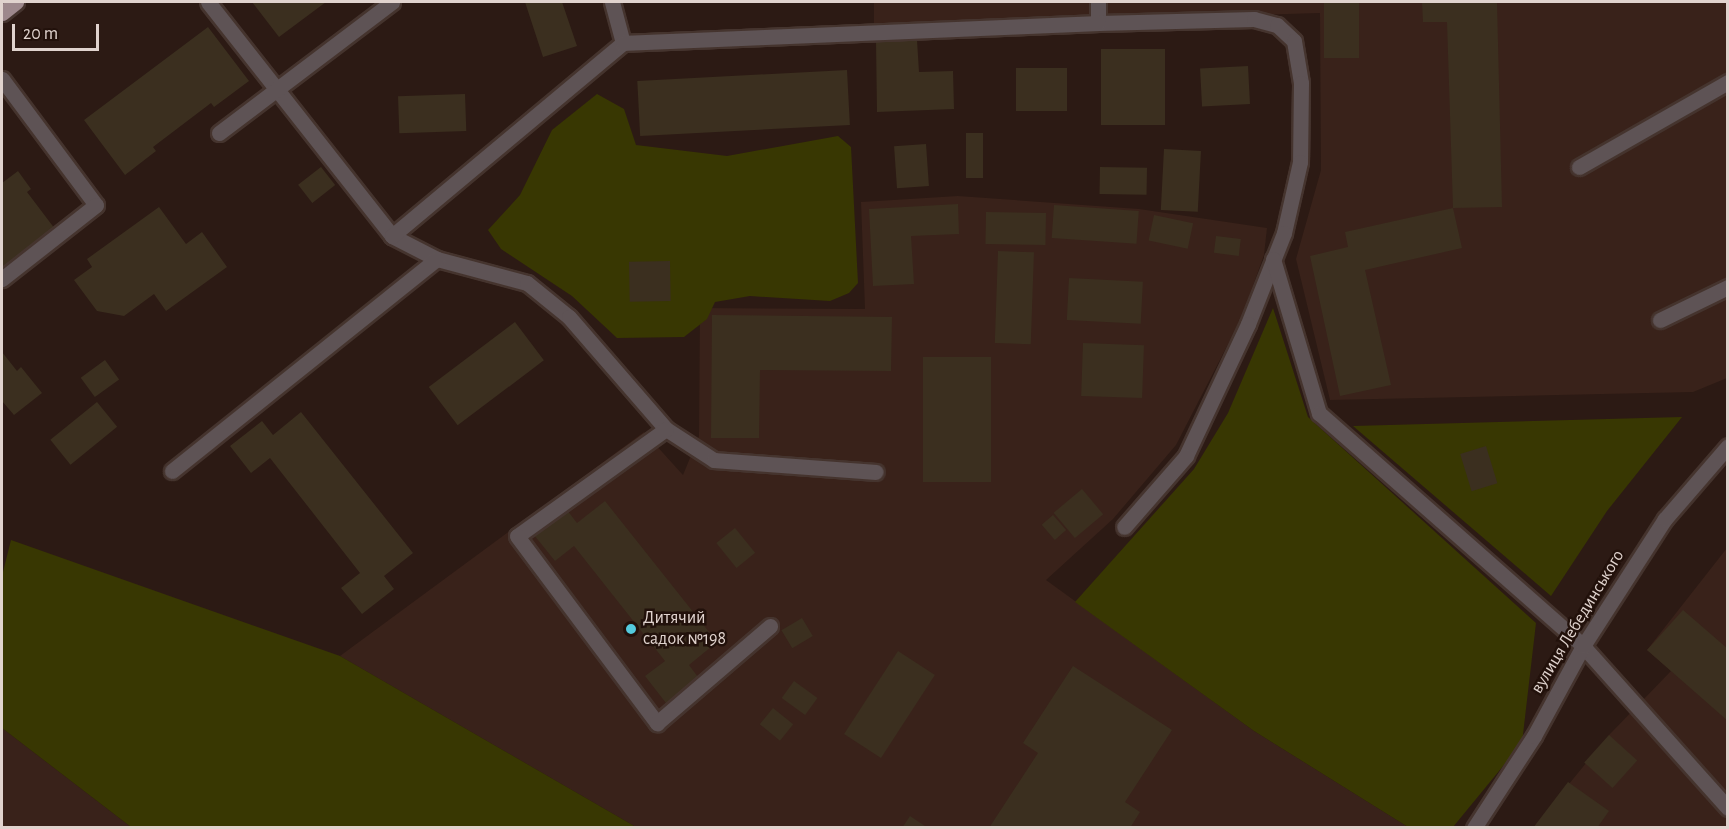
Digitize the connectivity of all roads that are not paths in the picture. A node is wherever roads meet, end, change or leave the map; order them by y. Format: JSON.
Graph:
{"nodes":[{"id":1,"x":16,"y":2,"type":"edge"},
{"id":2,"x":208,"y":2,"type":"edge"},
{"id":3,"x":392,"y":2,"type":"edge"},
{"id":4,"x":612,"y":2,"type":"edge"},
{"id":5,"x":1098,"y":2,"type":"edge"},
{"id":6,"x":2,"y":13,"type":"edge"},
{"id":7,"x":1098,"y":23,"type":"junction"},
{"id":8,"x":623,"y":43,"type":"junction"},
{"id":9,"x":2,"y":79,"type":"edge"},
{"id":10,"x":1728,"y":82,"type":"edge"},
{"id":11,"x":277,"y":90,"type":"junction"},
{"id":12,"x":219,"y":133,"type":"dead end"},
{"id":13,"x":1579,"y":167,"type":"dead end"},
{"id":14,"x":392,"y":236,"type":"junction"},
{"id":15,"x":437,"y":259,"type":"junction"},
{"id":16,"x":1273,"y":260,"type":"junction"},
{"id":17,"x":2,"y":279,"type":"edge"},
{"id":18,"x":1728,"y":287,"type":"edge"},
{"id":19,"x":1660,"y":320,"type":"dead end"},
{"id":20,"x":666,"y":429,"type":"junction"},
{"id":21,"x":1728,"y":446,"type":"edge"},
{"id":22,"x":172,"y":471,"type":"dead end"},
{"id":23,"x":876,"y":472,"type":"dead end"},
{"id":24,"x":1124,"y":527,"type":"dead end"},
{"id":25,"x":770,"y":626,"type":"dead end"},
{"id":26,"x":1583,"y":646,"type":"junction"},
{"id":27,"x":1728,"y":808,"type":"edge"},
{"id":28,"x":1474,"y":828,"type":"edge"}],
"edges":[{"from":1,"to":6,"type":"main road"},
{"from":2,"to":11,"type":"street"},
{"from":3,"to":11,"type":"street"},
{"from":4,"to":8,"type":"street"},
{"from":5,"to":7,"type":"street"},
{"from":7,"to":8,"type":"street"},
{"from":7,"to":16,"type":"street"},
{"from":8,"to":14,"type":"street"},
{"from":9,"to":17,"type":"street"},
{"from":10,"to":13,"type":"street"},
{"from":11,"to":12,"type":"street"},
{"from":11,"to":14,"type":"street"},
{"from":14,"to":15,"type":"street"},
{"from":15,"to":20,"type":"street"},
{"from":15,"to":22,"type":"street"},
{"from":16,"to":24,"type":"street"},
{"from":16,"to":26,"type":"street"},
{"from":18,"to":19,"type":"street"},
{"from":20,"to":23,"type":"street"},
{"from":20,"to":25,"type":"street"},
{"from":21,"to":26,"type":"street","name":"вулиця Лебединського"},
{"from":26,"to":27,"type":"street"},
{"from":26,"to":28,"type":"street","name":"вулиця Лебединського"}]}
